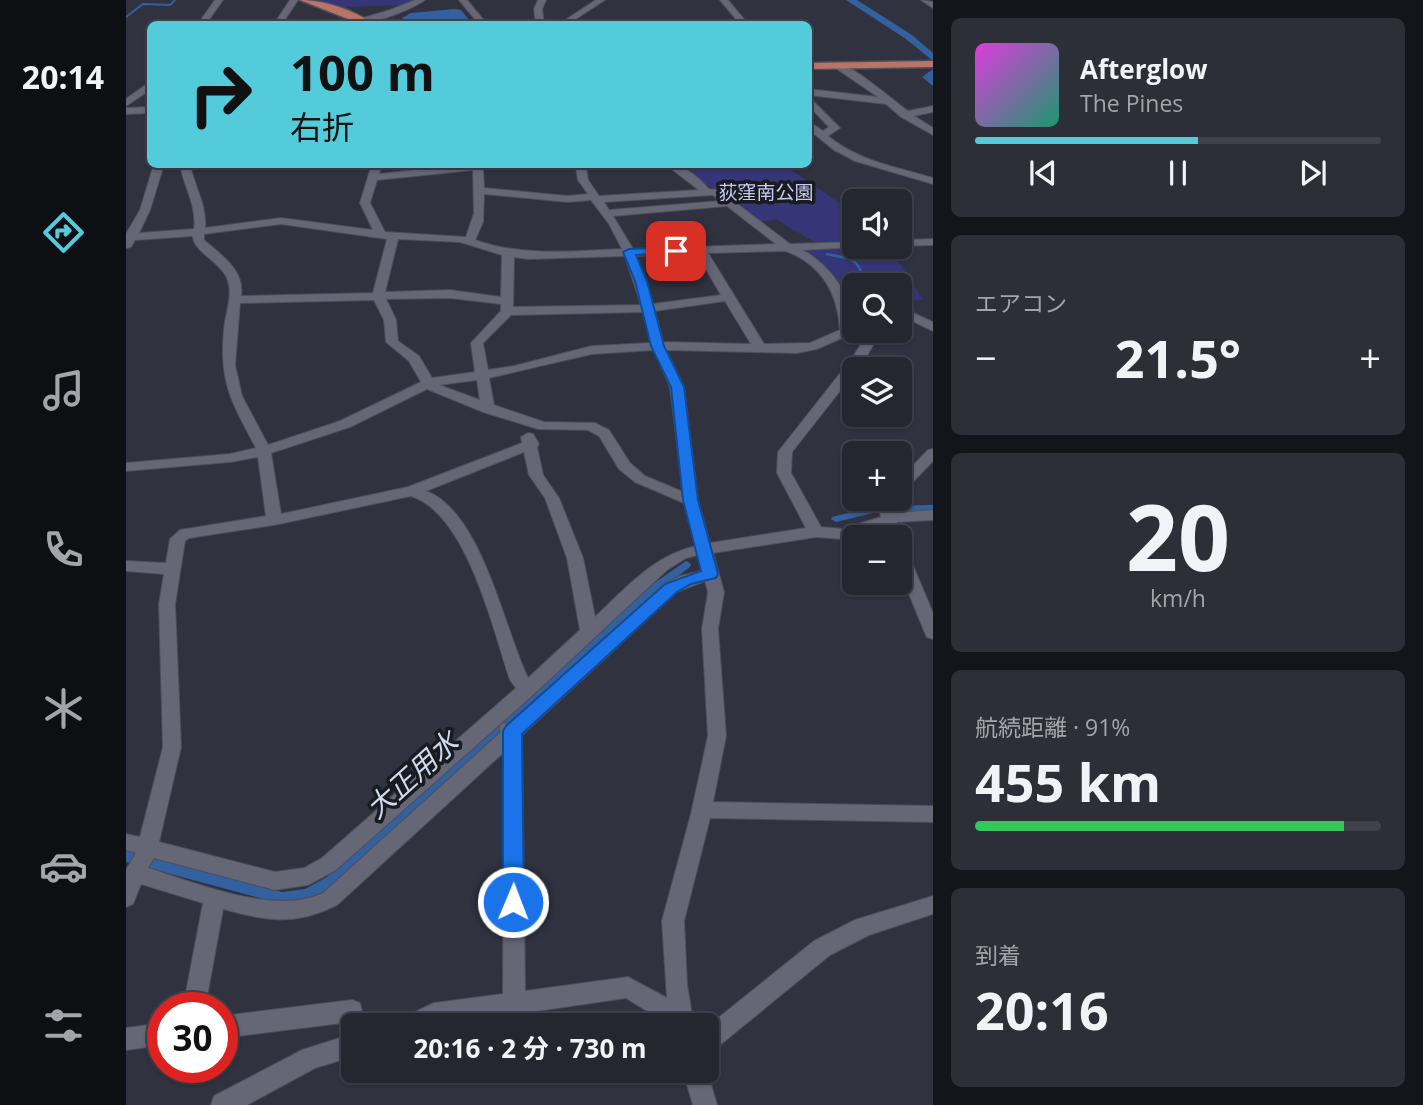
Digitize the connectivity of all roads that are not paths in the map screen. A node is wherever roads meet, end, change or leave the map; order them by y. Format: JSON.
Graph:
{"nodes":[{"id":1,"x":219,"y":0,"type":"edge"},
{"id":2,"x":294,"y":0,"type":"edge"},
{"id":3,"x":305,"y":0,"type":"edge"},
{"id":4,"x":421,"y":0,"type":"edge"},
{"id":5,"x":463,"y":0,"type":"edge"},
{"id":6,"x":542,"y":0,"type":"edge"},
{"id":7,"x":724,"y":0,"type":"edge"},
{"id":8,"x":925,"y":0,"type":"edge"},
{"id":9,"x":598,"y":1,"type":"edge"},
{"id":10,"x":933,"y":6,"type":"edge"},
{"id":11,"x":204,"y":21,"type":"edge"},
{"id":12,"x":280,"y":21,"type":"edge"},
{"id":13,"x":360,"y":21,"type":"edge"},
{"id":14,"x":370,"y":21,"type":"edge"},
{"id":15,"x":480,"y":21,"type":"edge"},
{"id":16,"x":540,"y":21,"type":"edge"},
{"id":17,"x":568,"y":21,"type":"edge"},
{"id":18,"x":742,"y":21,"type":"edge"},
{"id":19,"x":931,"y":64,"type":"edge"},
{"id":20,"x":837,"y":65,"type":"junction"},
{"id":21,"x":812,"y":66,"type":"edge"},
{"id":22,"x":147,"y":88,"type":"edge"},
{"id":23,"x":812,"y":92,"type":"edge"},
{"id":24,"x":887,"y":101,"type":"junction"},
{"id":25,"x":126,"y":103,"type":"edge"},
{"id":26,"x":812,"y":103,"type":"edge"},
{"id":27,"x":933,"y":109,"type":"edge"},
{"id":28,"x":147,"y":110,"type":"edge"},
{"id":29,"x":126,"y":111,"type":"edge"},
{"id":30,"x":904,"y":114,"type":"junction"},
{"id":31,"x":812,"y":127,"type":"edge"},
{"id":32,"x":933,"y":132,"type":"edge"},
{"id":33,"x":822,"y":136,"type":"junction"},
{"id":34,"x":158,"y":168,"type":"edge"},
{"id":35,"x":186,"y":168,"type":"edge"},
{"id":36,"x":375,"y":168,"type":"edge"},
{"id":37,"x":453,"y":168,"type":"edge"},
{"id":38,"x":478,"y":168,"type":"edge"},
{"id":39,"x":581,"y":168,"type":"edge"},
{"id":40,"x":676,"y":168,"type":"edge"},
{"id":41,"x":371,"y":178,"type":"junction"},
{"id":42,"x":933,"y":181,"type":"edge"},
{"id":43,"x":481,"y":191,"type":"junction"},
{"id":44,"x":707,"y":193,"type":"junction"},
{"id":45,"x":594,"y":198,"type":"junction"},
{"id":46,"x":730,"y":202,"type":"junction"},
{"id":47,"x":606,"y":214,"type":"junction"},
{"id":48,"x":198,"y":233,"type":"junction"},
{"id":49,"x":387,"y":236,"type":"junction"},
{"id":50,"x":128,"y":240,"type":"edge"},
{"id":51,"x":470,"y":242,"type":"junction"},
{"id":52,"x":933,"y":242,"type":"edge"},
{"id":53,"x":912,"y":243,"type":"edge"},
{"id":54,"x":842,"y":245,"type":"edge"},
{"id":55,"x":787,"y":247,"type":"junction"},
{"id":56,"x":700,"y":250,"type":"junction"},
{"id":57,"x":629,"y":252,"type":"junction"},
{"id":58,"x":508,"y":253,"type":"junction"},
{"id":59,"x":378,"y":296,"type":"junction"},
{"id":60,"x":730,"y":297,"type":"junction"},
{"id":61,"x":234,"y":300,"type":"junction"},
{"id":62,"x":842,"y":301,"type":"edge"},
{"id":63,"x":508,"y":306,"type":"junction"},
{"id":64,"x":648,"y":308,"type":"junction"},
{"id":65,"x":912,"y":317,"type":"edge"},
{"id":66,"x":933,"y":327,"type":"edge"},
{"id":67,"x":842,"y":333,"type":"edge"},
{"id":68,"x":868,"y":343,"type":"edge"},
{"id":69,"x":657,"y":346,"type":"junction"},
{"id":70,"x":760,"y":348,"type":"junction"},
{"id":71,"x":482,"y":375,"type":"junction"},
{"id":72,"x":428,"y":383,"type":"junction"},
{"id":73,"x":488,"y":408,"type":"junction"},
{"id":74,"x":520,"y":419,"type":"junction"},
{"id":75,"x":532,"y":444,"type":"junction"},
{"id":76,"x":264,"y":452,"type":"junction"},
{"id":77,"x":933,"y":453,"type":"edge"},
{"id":78,"x":126,"y":467,"type":"edge"},
{"id":79,"x":912,"y":475,"type":"edge"},
{"id":80,"x":412,"y":491,"type":"junction"},
{"id":81,"x":691,"y":500,"type":"junction"},
{"id":82,"x":886,"y":511,"type":"edge"},
{"id":83,"x":893,"y":511,"type":"edge"},
{"id":84,"x":933,"y":515,"type":"edge"},
{"id":85,"x":274,"y":520,"type":"junction"},
{"id":86,"x":816,"y":532,"type":"junction"},
{"id":87,"x":703,"y":549,"type":"junction"},
{"id":88,"x":126,"y":566,"type":"edge"},
{"id":89,"x":172,"y":569,"type":"junction"},
{"id":90,"x":710,"y":574,"type":"junction"},
{"id":91,"x":912,"y":583,"type":"edge"},
{"id":92,"x":589,"y":632,"type":"junction"},
{"id":93,"x":933,"y":634,"type":"edge"},
{"id":94,"x":527,"y":689,"type":"junction"},
{"id":95,"x":503,"y":725,"type":"junction"},
{"id":96,"x":702,"y":810,"type":"junction"},
{"id":97,"x":933,"y":814,"type":"edge"},
{"id":98,"x":126,"y":842,"type":"edge"},
{"id":99,"x":141,"y":860,"type":"junction"},
{"id":100,"x":217,"y":897,"type":"junction"},
{"id":101,"x":126,"y":898,"type":"edge"},
{"id":102,"x":933,"y":905,"type":"edge"},
{"id":103,"x":197,"y":992,"type":"edge"},
{"id":104,"x":514,"y":1004,"type":"junction"},
{"id":105,"x":352,"y":1013,"type":"edge"},
{"id":106,"x":442,"y":1013,"type":"edge"},
{"id":107,"x":668,"y":1013,"type":"edge"},
{"id":108,"x":681,"y":1013,"type":"edge"},
{"id":109,"x":238,"y":1025,"type":"edge"},
{"id":110,"x":719,"y":1031,"type":"edge"},
{"id":111,"x":147,"y":1036,"type":"edge"},
{"id":112,"x":126,"y":1039,"type":"edge"},
{"id":113,"x":341,"y":1049,"type":"edge"},
{"id":114,"x":699,"y":1083,"type":"edge"},
{"id":115,"x":223,"y":1105,"type":"edge"},
{"id":116,"x":705,"y":1105,"type":"edge"}],
"edges":[{"from":1,"to":11,"type":"street"},
{"from":2,"to":12,"type":"street"},
{"from":3,"to":13,"type":"main road"},
{"from":4,"to":14,"type":"street"},
{"from":5,"to":15,"type":"street"},
{"from":6,"to":16,"type":"street"},
{"from":7,"to":18,"type":"street"},
{"from":8,"to":10,"type":"street"},
{"from":9,"to":17,"type":"street"},
{"from":19,"to":20,"type":"main road"},
{"from":20,"to":21,"type":"main road"},
{"from":20,"to":24,"type":"street"},
{"from":22,"to":25,"type":"street"},
{"from":23,"to":24,"type":"street"},
{"from":24,"to":30,"type":"street"},
{"from":26,"to":33,"type":"street"},
{"from":27,"to":30,"type":"street"},
{"from":28,"to":29,"type":"street"},
{"from":30,"to":32,"type":"street"},
{"from":31,"to":33,"type":"street"},
{"from":33,"to":42,"type":"street"},
{"from":34,"to":50,"type":"street"},
{"from":35,"to":48,"type":"street"},
{"from":36,"to":41,"type":"street"},
{"from":37,"to":41,"type":"street"},
{"from":38,"to":43,"type":"street"},
{"from":39,"to":45,"type":"street"},
{"from":40,"to":44,"type":"street"},
{"from":41,"to":49,"type":"street"},
{"from":43,"to":45,"type":"street"},
{"from":43,"to":51,"type":"street"},
{"from":44,"to":45,"type":"street"},
{"from":44,"to":46,"type":"street"},
{"from":45,"to":47,"type":"street"},
{"from":46,"to":47,"type":"street"},
{"from":46,"to":55,"type":"street"},
{"from":47,"to":57,"type":"street"},
{"from":48,"to":49,"type":"street"},
{"from":48,"to":50,"type":"street"},
{"from":48,"to":61,"type":"street"},
{"from":49,"to":51,"type":"street"},
{"from":49,"to":59,"type":"street"},
{"from":51,"to":58,"type":"street"},
{"from":52,"to":53,"type":"street"},
{"from":54,"to":55,"type":"street"},
{"from":55,"to":56,"type":"street"},
{"from":55,"to":62,"type":"street"},
{"from":56,"to":57,"type":"street"},
{"from":56,"to":60,"type":"street"},
{"from":57,"to":58,"type":"street"},
{"from":57,"to":64,"type":"street"},
{"from":58,"to":63,"type":"street"},
{"from":59,"to":61,"type":"street"},
{"from":59,"to":63,"type":"street"},
{"from":59,"to":72,"type":"street"},
{"from":60,"to":64,"type":"street"},
{"from":60,"to":70,"type":"street"},
{"from":61,"to":76,"type":"street"},
{"from":63,"to":64,"type":"street"},
{"from":63,"to":71,"type":"street"},
{"from":64,"to":69,"type":"street"},
{"from":65,"to":66,"type":"street"},
{"from":67,"to":70,"type":"street"},
{"from":68,"to":86,"type":"street"},
{"from":69,"to":70,"type":"street"},
{"from":69,"to":71,"type":"street"},
{"from":69,"to":81,"type":"street"},
{"from":71,"to":72,"type":"street"},
{"from":71,"to":73,"type":"street"},
{"from":72,"to":73,"type":"street"},
{"from":72,"to":76,"type":"street"},
{"from":73,"to":74,"type":"street"},
{"from":74,"to":75,"type":"street"},
{"from":74,"to":81,"type":"street"},
{"from":75,"to":80,"type":"street"},
{"from":75,"to":92,"type":"street"},
{"from":76,"to":78,"type":"street"},
{"from":76,"to":85,"type":"street"},
{"from":77,"to":79,"type":"street"},
{"from":80,"to":85,"type":"street"},
{"from":80,"to":94,"type":"street"},
{"from":81,"to":87,"type":"street"},
{"from":82,"to":86,"type":"street"},
{"from":83,"to":84,"type":"street"},
{"from":85,"to":89,"type":"street"},
{"from":86,"to":87,"type":"street"},
{"from":87,"to":90,"type":"street"},
{"from":87,"to":92,"type":"street"},
{"from":88,"to":89,"type":"street"},
{"from":89,"to":99,"type":"street"},
{"from":90,"to":95,"type":"street"},
{"from":90,"to":96,"type":"street"},
{"from":91,"to":93,"type":"street"},
{"from":92,"to":94,"type":"street"},
{"from":94,"to":95,"type":"street"},
{"from":95,"to":99,"type":"street"},
{"from":95,"to":100,"type":"street"},
{"from":95,"to":104,"type":"street"},
{"from":96,"to":97,"type":"street"},
{"from":96,"to":108,"type":"street"},
{"from":98,"to":99,"type":"street"},
{"from":99,"to":100,"type":"street"},
{"from":99,"to":101,"type":"street"},
{"from":100,"to":103,"type":"street"},
{"from":102,"to":110,"type":"street"},
{"from":104,"to":106,"type":"street"},
{"from":104,"to":107,"type":"street"},
{"from":105,"to":109,"type":"street"},
{"from":111,"to":112,"type":"street"},
{"from":113,"to":115,"type":"street"},
{"from":114,"to":116,"type":"street"}]}
